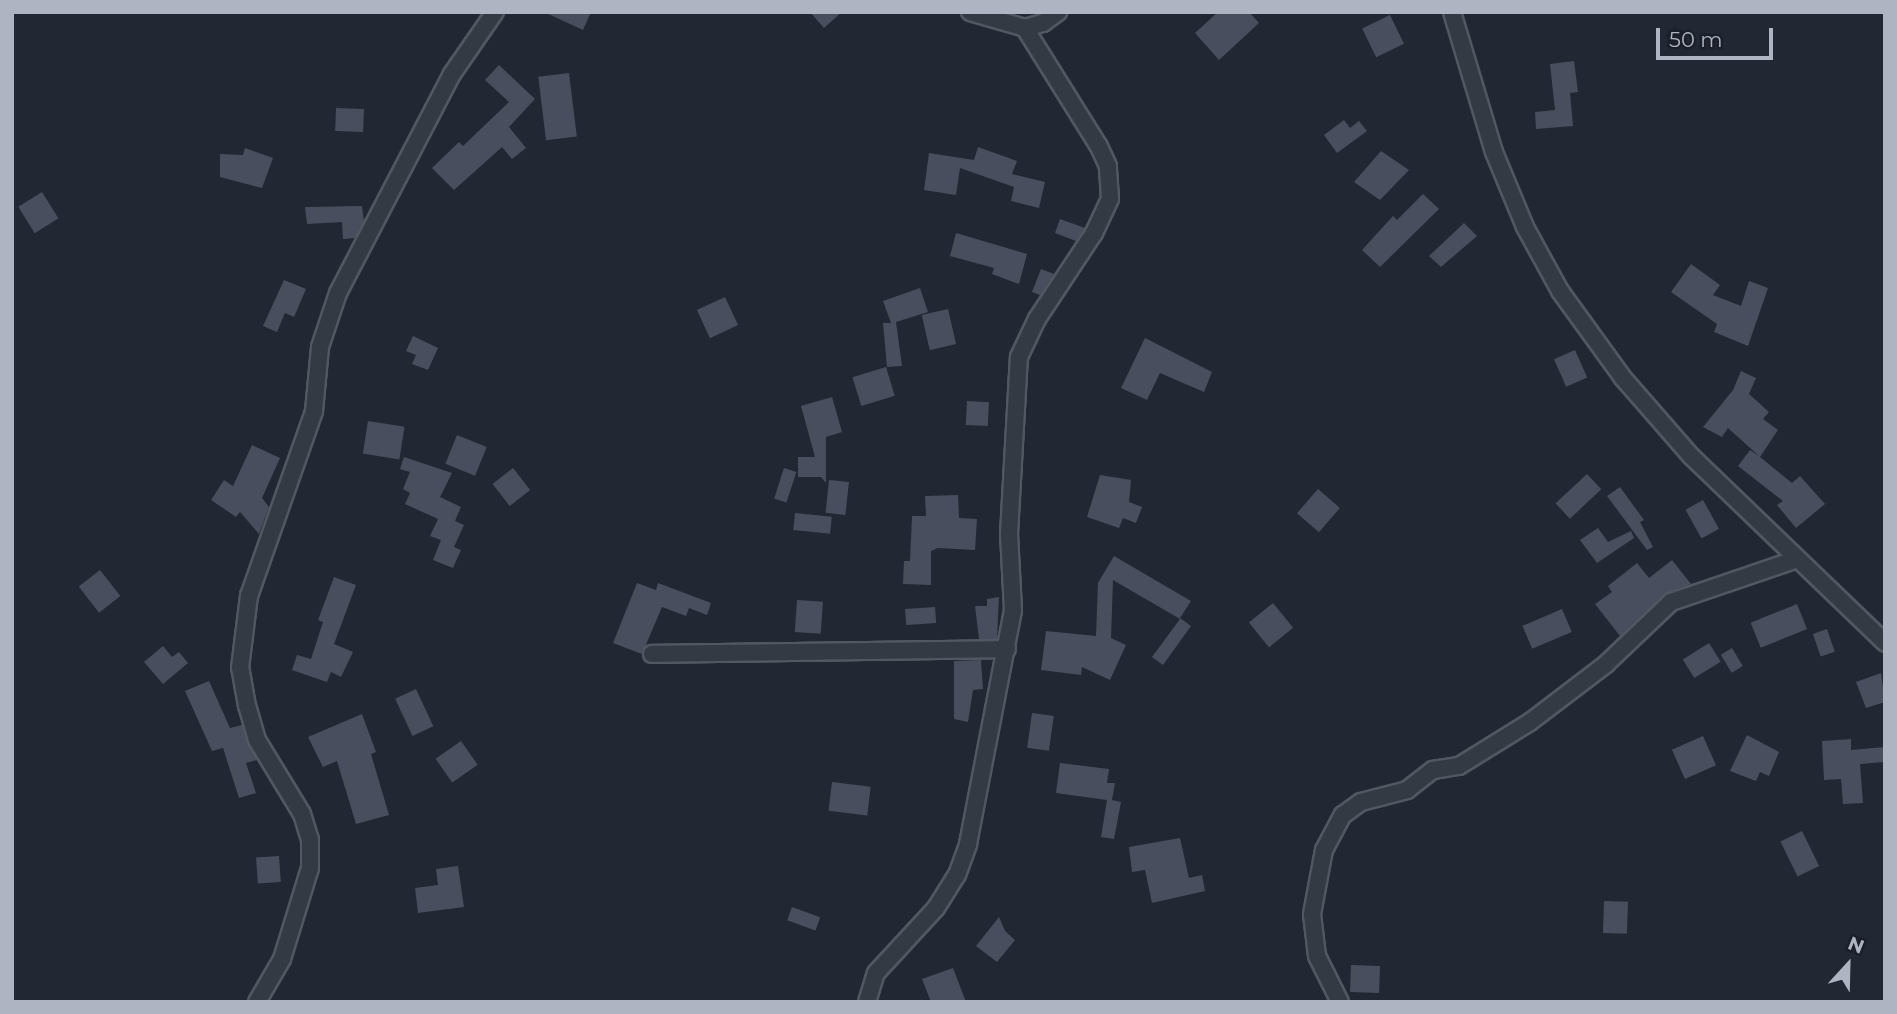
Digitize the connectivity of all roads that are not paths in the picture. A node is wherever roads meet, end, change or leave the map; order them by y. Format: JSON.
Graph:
{"nodes":[{"id":1,"x":495,"y":12,"type":"edge"},
{"id":2,"x":970,"y":12,"type":"edge"},
{"id":3,"x":1058,"y":12,"type":"edge"},
{"id":4,"x":1452,"y":12,"type":"edge"},
{"id":5,"x":1025,"y":28,"type":"junction"},
{"id":6,"x":1797,"y":559,"type":"junction"},
{"id":7,"x":1885,"y":643,"type":"edge"},
{"id":8,"x":1007,"y":649,"type":"junction"},
{"id":9,"x":652,"y":653,"type":"dead end"},
{"id":10,"x":257,"y":1002,"type":"edge"},
{"id":11,"x":867,"y":1002,"type":"edge"},
{"id":12,"x":1340,"y":1002,"type":"edge"}],
"edges":[{"from":1,"to":10,"type":"street"},
{"from":2,"to":5,"type":"street"},
{"from":3,"to":5,"type":"street"},
{"from":4,"to":6,"type":"street"},
{"from":5,"to":8,"type":"street"},
{"from":6,"to":7,"type":"street"},
{"from":6,"to":12,"type":"street"},
{"from":8,"to":9,"type":"street"},
{"from":8,"to":11,"type":"street"}]}
